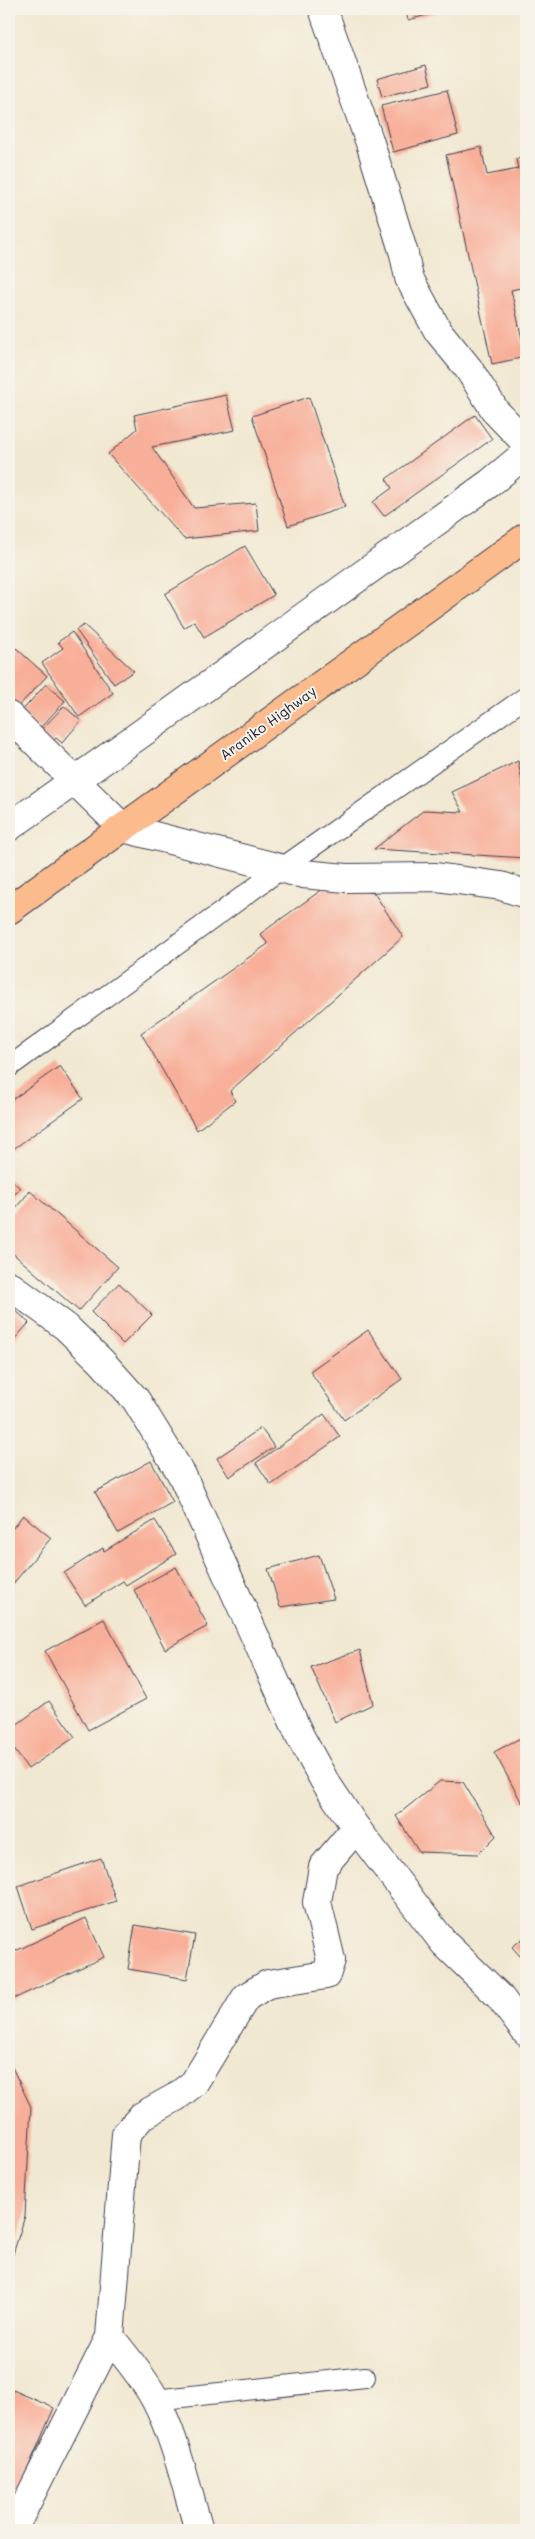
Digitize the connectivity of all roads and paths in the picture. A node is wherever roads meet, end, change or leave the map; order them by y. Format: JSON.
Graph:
{"nodes":[{"id":1,"x":323,"y":9,"type":"edge"},
{"id":2,"x":526,"y":443,"type":"edge"},
{"id":3,"x":526,"y":453,"type":"edge"},
{"id":4,"x":526,"y":537,"type":"edge"},
{"id":5,"x":526,"y":697,"type":"edge"},
{"id":6,"x":9,"y":716,"type":"edge"},
{"id":7,"x":76,"y":780,"type":"junction"},
{"id":8,"x":9,"y":827,"type":"edge"},
{"id":9,"x":123,"y":828,"type":"junction"},
{"id":10,"x":282,"y":868,"type":"junction"},
{"id":11,"x":526,"y":894,"type":"edge"},
{"id":12,"x":9,"y":910,"type":"edge"},
{"id":13,"x":9,"y":1066,"type":"edge"},
{"id":14,"x":9,"y":1285,"type":"edge"},
{"id":15,"x":356,"y":1828,"type":"junction"},
{"id":16,"x":526,"y":2032,"type":"edge"},
{"id":17,"x":110,"y":2337,"type":"junction"},
{"id":18,"x":364,"y":2376,"type":"dead end"},
{"id":19,"x":155,"y":2400,"type":"junction"},
{"id":20,"x":13,"y":2530,"type":"edge"},
{"id":21,"x":199,"y":2530,"type":"edge"}],
"edges":[{"from":1,"to":2,"type":"street"},
{"from":3,"to":7,"type":"street"},
{"from":4,"to":9,"type":"highway","name":"Araniko Highway"},
{"from":5,"to":10,"type":"lane"},
{"from":6,"to":7,"type":"street"},
{"from":7,"to":8,"type":"street"},
{"from":7,"to":9,"type":"street"},
{"from":9,"to":10,"type":"street"},
{"from":9,"to":12,"type":"highway","name":"Araniko Highway"},
{"from":10,"to":11,"type":"street"},
{"from":10,"to":13,"type":"lane"},
{"from":14,"to":15,"type":"street"},
{"from":15,"to":16,"type":"street"},
{"from":15,"to":17,"type":"street"},
{"from":17,"to":19,"type":"street"},
{"from":17,"to":20,"type":"street"},
{"from":18,"to":19,"type":"lane"},
{"from":19,"to":21,"type":"street"}]}
